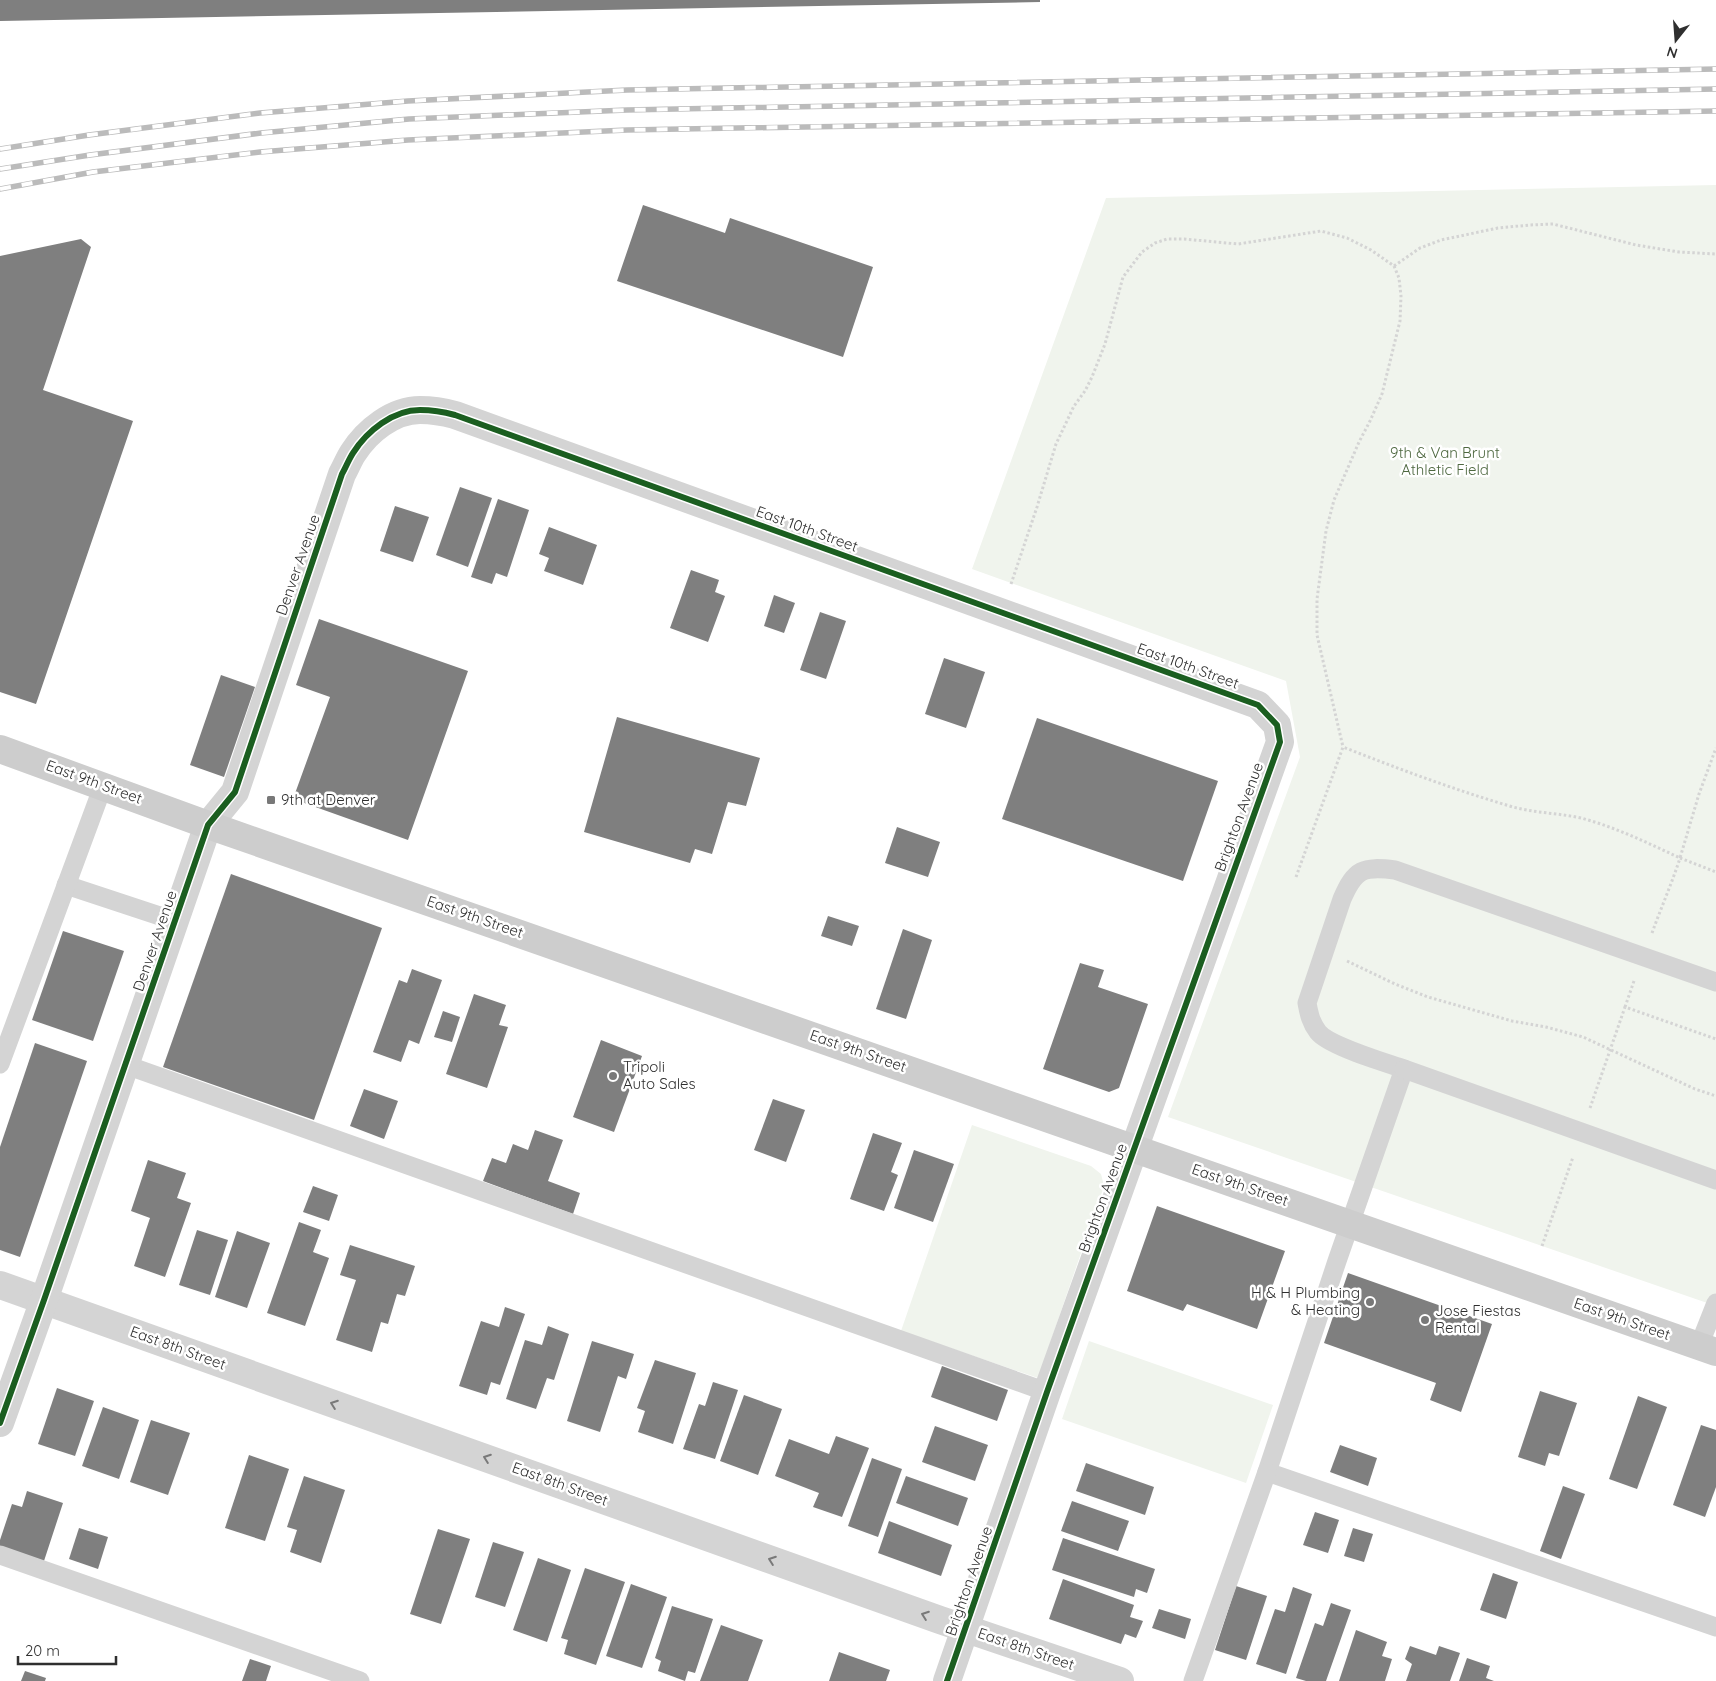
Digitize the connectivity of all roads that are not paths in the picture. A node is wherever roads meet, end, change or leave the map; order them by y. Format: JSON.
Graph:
{"nodes":[{"id":1,"x":342,"y":474,"type":"joint"},
{"id":2,"x":1277,"y":724,"type":"joint"},
{"id":3,"x":0,"y":749,"type":"edge"},
{"id":4,"x":103,"y":786,"type":"junction"},
{"id":5,"x":208,"y":825,"type":"junction"},
{"id":6,"x":66,"y":885,"type":"junction"},
{"id":7,"x":175,"y":922,"type":"junction"},
{"id":8,"x":1716,"y":982,"type":"edge"},
{"id":9,"x":0,"y":1064,"type":"edge"},
{"id":10,"x":126,"y":1065,"type":"junction"},
{"id":11,"x":1404,"y":1069,"type":"junction"},
{"id":12,"x":1134,"y":1148,"type":"junction"},
{"id":13,"x":1716,"y":1180,"type":"edge"},
{"id":14,"x":1350,"y":1223,"type":"junction"},
{"id":15,"x":0,"y":1285,"type":"edge"},
{"id":16,"x":44,"y":1300,"type":"junction"},
{"id":17,"x":1716,"y":1303,"type":"edge"},
{"id":18,"x":1707,"y":1350,"type":"edge"},
{"id":19,"x":1047,"y":1392,"type":"junction"},
{"id":20,"x":0,"y":1423,"type":"edge"},
{"id":21,"x":1267,"y":1472,"type":"junction"},
{"id":22,"x":0,"y":1555,"type":"edge"},
{"id":23,"x":1716,"y":1627,"type":"edge"},
{"id":24,"x":965,"y":1629,"type":"junction"},
{"id":25,"x":360,"y":1681,"type":"edge"},
{"id":26,"x":947,"y":1681,"type":"edge"},
{"id":27,"x":1120,"y":1681,"type":"edge"},
{"id":28,"x":1192,"y":1681,"type":"edge"}],
"edges":[{"from":1,"to":2,"type":"street","name":"East 10th Street"},
{"from":1,"to":5,"type":"street","name":"Denver Avenue"},
{"from":2,"to":12,"type":"street","name":"Brighton Avenue"},
{"from":3,"to":4,"type":"main road","name":"East 9th Street"},
{"from":4,"to":5,"type":"main road","name":"East 9th Street"},
{"from":4,"to":6,"type":"lane"},
{"from":5,"to":7,"type":"street","name":"Denver Avenue"},
{"from":5,"to":12,"type":"main road","name":"East 9th Street"},
{"from":6,"to":7,"type":"lane"},
{"from":6,"to":9,"type":"lane"},
{"from":7,"to":10,"type":"street","name":"Denver Avenue"},
{"from":8,"to":11,"type":"lane"},
{"from":10,"to":16,"type":"street","name":"Denver Avenue"},
{"from":10,"to":19,"type":"lane"},
{"from":11,"to":13,"type":"lane"},
{"from":11,"to":14,"type":"lane"},
{"from":12,"to":14,"type":"main road","name":"East 9th Street"},
{"from":12,"to":19,"type":"street","name":"Brighton Avenue"},
{"from":14,"to":18,"type":"main road","name":"East 9th Street"},
{"from":14,"to":21,"type":"lane"},
{"from":15,"to":16,"type":"street","name":"East 8th Street"},
{"from":16,"to":20,"type":"street","name":"Denver Avenue"},
{"from":24,"to":16,"type":"street","name":"East 8th Street","one_way":true},
{"from":17,"to":18,"type":"lane"},
{"from":19,"to":24,"type":"street","name":"Brighton Avenue"},
{"from":21,"to":23,"type":"lane"},
{"from":21,"to":28,"type":"lane"},
{"from":22,"to":25,"type":"lane"},
{"from":24,"to":26,"type":"street","name":"Brighton Avenue"},
{"from":24,"to":27,"type":"street","name":"East 8th Street"}]}
